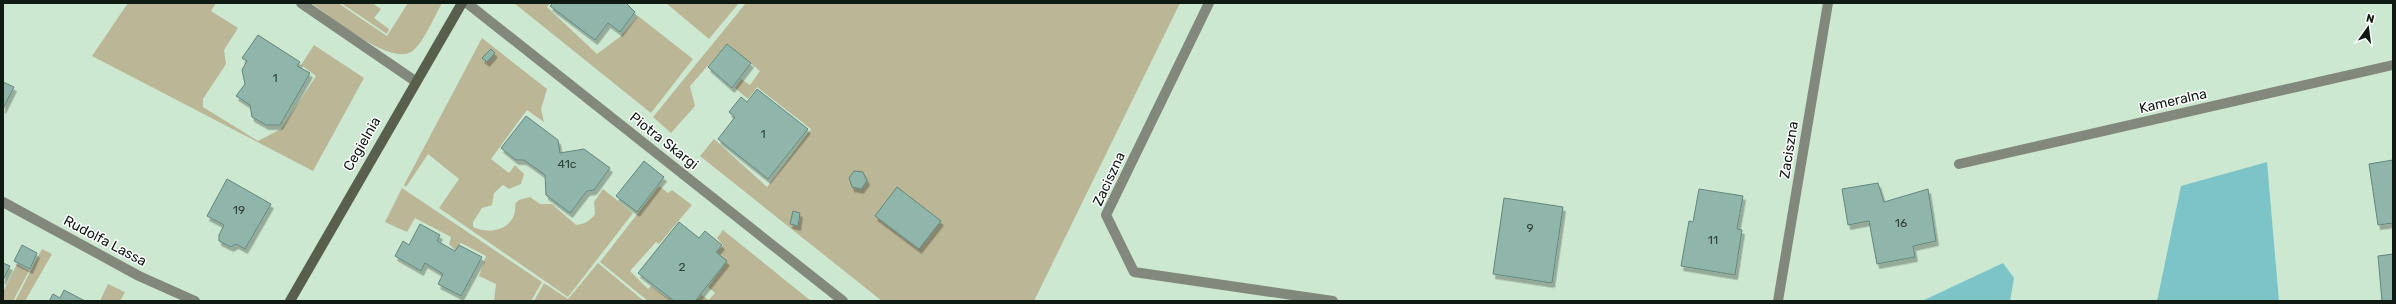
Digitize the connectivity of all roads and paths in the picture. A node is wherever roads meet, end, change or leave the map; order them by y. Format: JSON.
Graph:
{"nodes":[{"id":1,"x":301,"y":3,"type":"edge"},
{"id":2,"x":462,"y":3,"type":"edge"},
{"id":3,"x":467,"y":3,"type":"edge"},
{"id":4,"x":1209,"y":3,"type":"edge"},
{"id":5,"x":1828,"y":3,"type":"edge"},
{"id":6,"x":2393,"y":65,"type":"edge"},
{"id":7,"x":415,"y":82,"type":"junction"},
{"id":8,"x":1959,"y":164,"type":"dead end"},
{"id":9,"x":3,"y":202,"type":"edge"},
{"id":10,"x":195,"y":301,"type":"edge"},
{"id":11,"x":290,"y":301,"type":"edge"},
{"id":12,"x":843,"y":301,"type":"edge"},
{"id":13,"x":1333,"y":301,"type":"edge"},
{"id":14,"x":1778,"y":301,"type":"edge"}],
"edges":[{"from":1,"to":7,"type":"street"},
{"from":2,"to":7,"type":"street","name":"Cegielnia"},
{"from":3,"to":12,"type":"street","name":"Piotra Skargi"},
{"from":4,"to":13,"type":"street","name":"Zaciszna"},
{"from":5,"to":14,"type":"street","name":"Zaciszna"},
{"from":6,"to":8,"type":"street","name":"Kameralna"},
{"from":7,"to":11,"type":"street","name":"Cegielnia"},
{"from":9,"to":10,"type":"street","name":"Rudolfa Lassa"}]}
